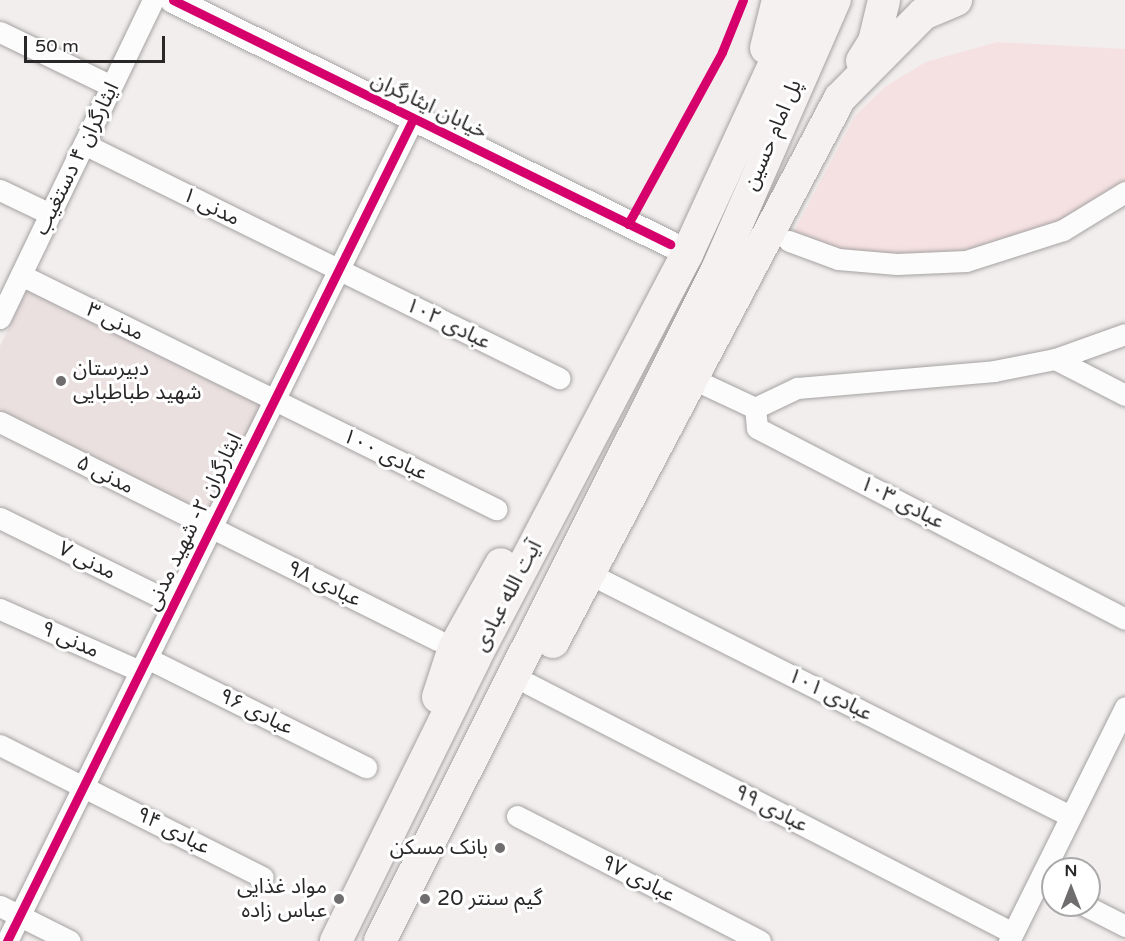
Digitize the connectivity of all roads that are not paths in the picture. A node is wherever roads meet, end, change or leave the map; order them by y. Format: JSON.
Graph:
{"nodes":[{"id":1,"x":153,"y":0,"type":"edge"},
{"id":2,"x":173,"y":0,"type":"edge"},
{"id":3,"x":778,"y":0,"type":"edge"},
{"id":4,"x":804,"y":0,"type":"edge"},
{"id":5,"x":835,"y":0,"type":"edge"},
{"id":6,"x":884,"y":0,"type":"edge"},
{"id":7,"x":956,"y":0,"type":"edge"},
{"id":8,"x":0,"y":32,"type":"edge"},
{"id":9,"x":111,"y":87,"type":"junction"},
{"id":10,"x":840,"y":98,"type":"junction"},
{"id":11,"x":413,"y":119,"type":"junction"},
{"id":12,"x":84,"y":144,"type":"junction"},
{"id":13,"x":0,"y":190,"type":"edge"},
{"id":14,"x":1125,"y":192,"type":"edge"},
{"id":15,"x":50,"y":214,"type":"junction"},
{"id":16,"x":789,"y":241,"type":"dead end"},
{"id":17,"x":678,"y":249,"type":"junction"},
{"id":18,"x":338,"y":270,"type":"junction"},
{"id":19,"x":716,"y":272,"type":"joint"},
{"id":20,"x":21,"y":275,"type":"junction"},
{"id":21,"x":0,"y":318,"type":"edge"},
{"id":22,"x":1125,"y":334,"type":"edge"},
{"id":23,"x":1055,"y":359,"type":"junction"},
{"id":24,"x":559,"y":378,"type":"dead end"},
{"id":25,"x":693,"y":379,"type":"junction"},
{"id":26,"x":1125,"y":395,"type":"edge"},
{"id":27,"x":274,"y":401,"type":"junction"},
{"id":28,"x":755,"y":408,"type":"junction"},
{"id":29,"x":0,"y":422,"type":"edge"},
{"id":30,"x":496,"y":509,"type":"dead end"},
{"id":31,"x":0,"y":518,"type":"edge"},
{"id":32,"x":210,"y":529,"type":"junction"},
{"id":33,"x":590,"y":574,"type":"junction"},
{"id":34,"x":173,"y":603,"type":"junction"},
{"id":35,"x":0,"y":609,"type":"edge"},
{"id":36,"x":1125,"y":619,"type":"edge"},
{"id":37,"x":438,"y":640,"type":"dead end"},
{"id":38,"x":143,"y":664,"type":"junction"},
{"id":39,"x":529,"y":684,"type":"junction"},
{"id":40,"x":1125,"y":707,"type":"edge"},
{"id":41,"x":0,"y":745,"type":"edge"},
{"id":42,"x":366,"y":767,"type":"dead end"},
{"id":43,"x":83,"y":786,"type":"junction"},
{"id":44,"x":458,"y":786,"type":"junction"},
{"id":45,"x":517,"y":816,"type":"dead end"},
{"id":46,"x":1070,"y":816,"type":"junction"},
{"id":47,"x":1056,"y":857,"type":"edge"},
{"id":48,"x":263,"y":877,"type":"dead end"},
{"id":49,"x":1041,"y":892,"type":"edge"},
{"id":50,"x":0,"y":906,"type":"edge"},
{"id":51,"x":1101,"y":914,"type":"edge"},
{"id":52,"x":19,"y":915,"type":"junction"},
{"id":53,"x":1125,"y":926,"type":"edge"},
{"id":54,"x":1010,"y":937,"type":"edge"},
{"id":55,"x":7,"y":941,"type":"edge"},
{"id":56,"x":70,"y":941,"type":"edge"},
{"id":57,"x":336,"y":941,"type":"edge"},
{"id":58,"x":380,"y":941,"type":"edge"},
{"id":59,"x":760,"y":941,"type":"edge"}],
"edges":[{"from":1,"to":9,"type":"street","name":"ایثارگران ۴ دستغیب"},
{"from":2,"to":11,"type":"street","name":"خیابان ایثارگران"},
{"from":3,"to":17,"type":"main road"},
{"from":4,"to":17,"type":"main road","name":"پل امام حسین"},
{"from":5,"to":19,"type":"main road","name":"پل امام حسین"},
{"from":6,"to":10,"type":"main road"},
{"from":7,"to":10,"type":"main road"},
{"from":8,"to":9,"type":"street"},
{"from":9,"to":12,"type":"street","name":"ایثارگران ۴ دستغیب"},
{"from":10,"to":25,"type":"main road"},
{"from":11,"to":17,"type":"street","name":"خیابان ایثارگران"},
{"from":11,"to":18,"type":"street","name":"ایثارگران ۲- شهید مدنی"},
{"from":12,"to":15,"type":"street","name":"ایثارگران ۴ دستغیب"},
{"from":12,"to":18,"type":"street","name":"مدنی ۱"},
{"from":13,"to":15,"type":"street"},
{"from":14,"to":16,"type":"street"},
{"from":15,"to":20,"type":"street","name":"ایثارگران ۴ دستغیب"},
{"from":17,"to":57,"type":"main road"},
{"from":18,"to":24,"type":"street","name":"عبادی ۱۰۲"},
{"from":18,"to":27,"type":"street","name":"ایثارگران ۲- شهید مدنی"},
{"from":19,"to":44,"type":"main road","name":"آیت الله عبادی"},
{"from":20,"to":21,"type":"street","name":"ایثارگران ۴ دستغیب"},
{"from":20,"to":27,"type":"street","name":"مدنی ۳"},
{"from":22,"to":23,"type":"street"},
{"from":23,"to":26,"type":"street"},
{"from":23,"to":28,"type":"street"},
{"from":25,"to":28,"type":"street"},
{"from":25,"to":33,"type":"main road"},
{"from":27,"to":30,"type":"street","name":"عبادی ۱۰۰"},
{"from":27,"to":32,"type":"street","name":"ایثارگران ۲- شهید مدنی"},
{"from":28,"to":36,"type":"street","name":"عبادی ۱۰۳"},
{"from":29,"to":32,"type":"street","name":"مدنی ۵"},
{"from":31,"to":34,"type":"street","name":"مدنی ۷"},
{"from":32,"to":34,"type":"street","name":"ایثارگران ۲- شهید مدنی"},
{"from":32,"to":37,"type":"street","name":"عبادی ۹۸"},
{"from":33,"to":39,"type":"main road"},
{"from":33,"to":46,"type":"street","name":"عبادی ۱۰۱"},
{"from":34,"to":38,"type":"street","name":"ایثارگران ۲- شهید مدنی"},
{"from":35,"to":38,"type":"street","name":"مدنی ۹"},
{"from":38,"to":42,"type":"street","name":"عبادی ۹۶"},
{"from":38,"to":43,"type":"street","name":"ایثارگران ۲- شهید مدنی"},
{"from":39,"to":44,"type":"main road"},
{"from":39,"to":54,"type":"street","name":"عبادی ۹۹"},
{"from":40,"to":46,"type":"street"},
{"from":41,"to":43,"type":"street","name":"عبادی ۹۴"},
{"from":43,"to":48,"type":"street","name":"عبادی ۹۴"},
{"from":43,"to":52,"type":"street","name":"ایثارگران ۲- شهید مدنی"},
{"from":44,"to":58,"type":"main road","name":"آیت الله عبادی"},
{"from":45,"to":59,"type":"street","name":"عبادی ۹۷"},
{"from":46,"to":47,"type":"street"},
{"from":49,"to":54,"type":"street"},
{"from":50,"to":52,"type":"street"},
{"from":51,"to":53,"type":"street"},
{"from":52,"to":55,"type":"street","name":"ایثارگران ۲- شهید مدنی"},
{"from":52,"to":56,"type":"street"}]}
